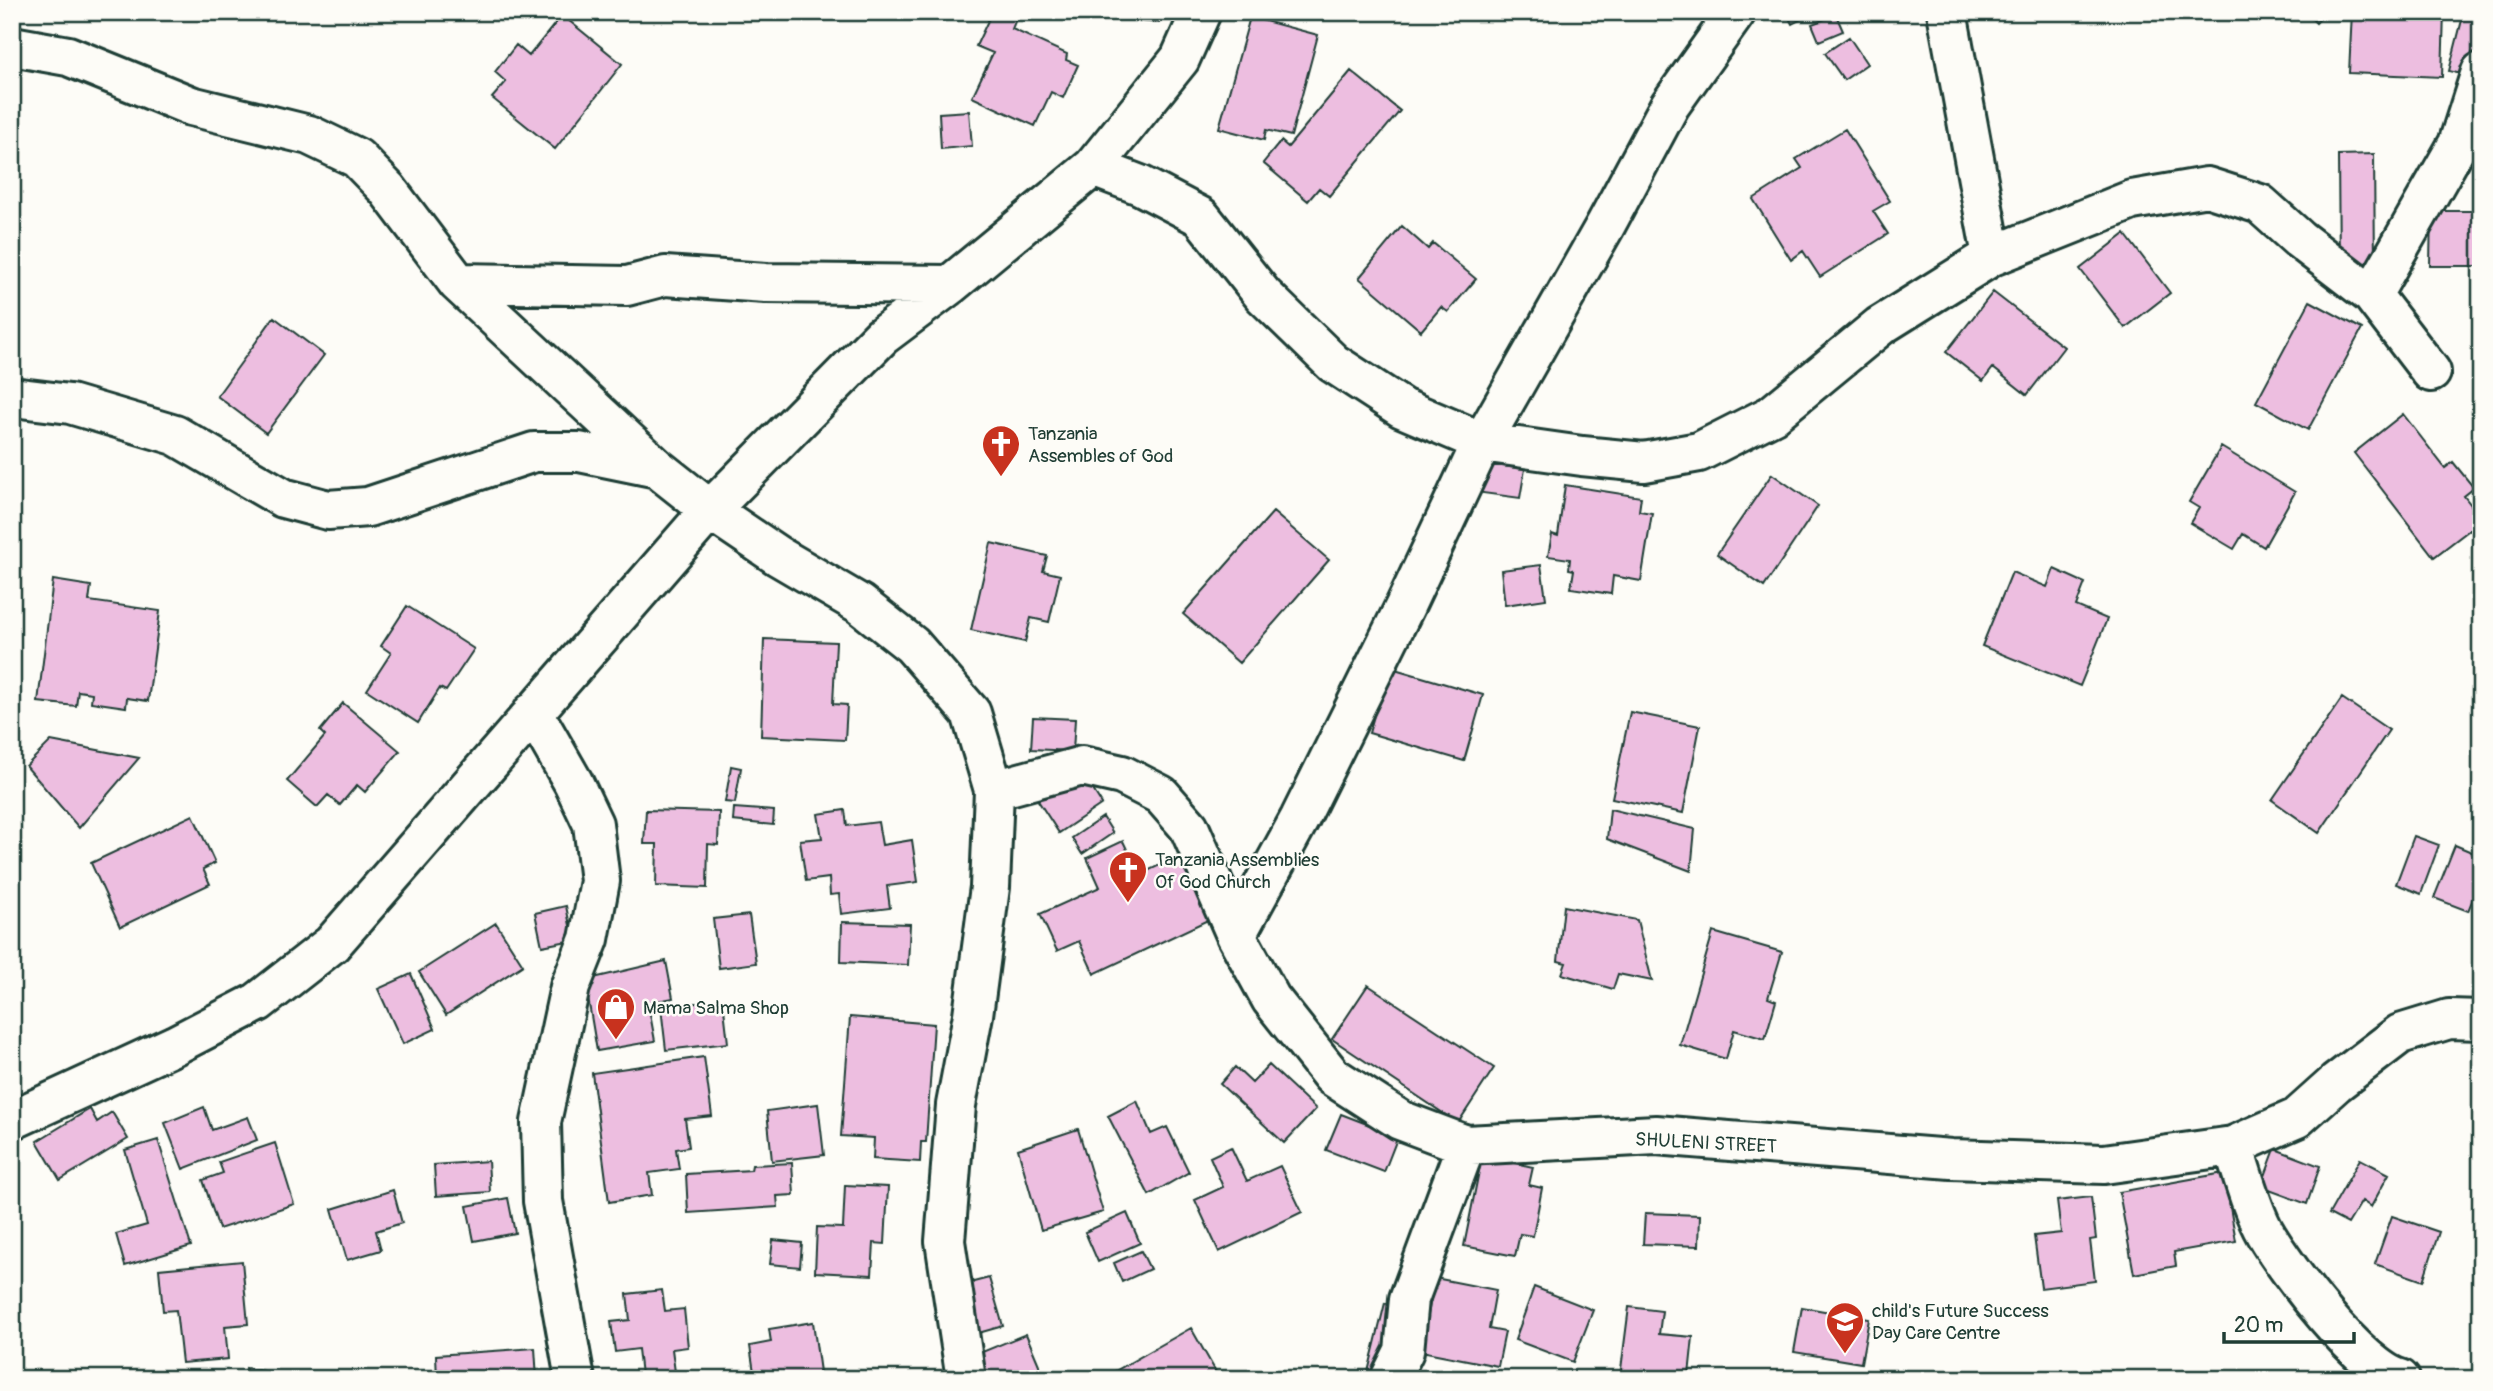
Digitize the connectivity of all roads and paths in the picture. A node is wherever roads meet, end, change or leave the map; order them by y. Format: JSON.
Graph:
{"nodes":[{"id":1,"x":1201,"y":12,"type":"edge"},
{"id":2,"x":1736,"y":12,"type":"edge"},
{"id":3,"x":1947,"y":12,"type":"edge"},
{"id":4,"x":12,"y":46,"type":"edge"},
{"id":5,"x":2481,"y":72,"type":"edge"},
{"id":6,"x":2469,"y":144,"type":"edge"},
{"id":7,"x":1093,"y":167,"type":"junction"},
{"id":8,"x":1992,"y":256,"type":"junction"},
{"id":9,"x":458,"y":283,"type":"junction"},
{"id":10,"x":950,"y":285,"type":"junction"},
{"id":11,"x":2372,"y":295,"type":"junction"},
{"id":12,"x":2431,"y":372,"type":"dead end"},
{"id":13,"x":12,"y":397,"type":"edge"},
{"id":14,"x":1482,"y":442,"type":"junction"},
{"id":15,"x":657,"y":468,"type":"junction"},
{"id":16,"x":710,"y":510,"type":"junction"},
{"id":17,"x":533,"y":712,"type":"junction"},
{"id":18,"x":994,"y":790,"type":"junction"},
{"id":19,"x":1236,"y":935,"type":"junction"},
{"id":20,"x":2481,"y":1020,"type":"edge"},
{"id":21,"x":12,"y":1120,"type":"edge"},
{"id":22,"x":1466,"y":1145,"type":"junction"},
{"id":23,"x":2233,"y":1146,"type":"junction"},
{"id":24,"x":575,"y":1379,"type":"edge"},
{"id":25,"x":966,"y":1379,"type":"edge"},
{"id":26,"x":1390,"y":1379,"type":"edge"},
{"id":27,"x":2400,"y":1379,"type":"edge"}],
"edges":[{"from":1,"to":7,"type":"street"},
{"from":2,"to":14,"type":"street"},
{"from":3,"to":8,"type":"street"},
{"from":4,"to":9,"type":"street"},
{"from":5,"to":6,"type":"street"},
{"from":6,"to":11,"type":"street"},
{"from":7,"to":10,"type":"street"},
{"from":7,"to":14,"type":"street"},
{"from":8,"to":11,"type":"street"},
{"from":8,"to":14,"type":"street"},
{"from":9,"to":10,"type":"street"},
{"from":9,"to":15,"type":"street"},
{"from":10,"to":16,"type":"street"},
{"from":11,"to":12,"type":"street"},
{"from":13,"to":15,"type":"street"},
{"from":14,"to":19,"type":"street"},
{"from":15,"to":16,"type":"street"},
{"from":16,"to":17,"type":"street"},
{"from":16,"to":18,"type":"street"},
{"from":17,"to":21,"type":"street"},
{"from":17,"to":24,"type":"street"},
{"from":18,"to":19,"type":"street","name":"SHULENI STREET"},
{"from":18,"to":25,"type":"street"},
{"from":19,"to":22,"type":"street","name":"SHULENI STREET"},
{"from":20,"to":23,"type":"street","name":"SHULENI STREET"},
{"from":22,"to":23,"type":"street","name":"SHULENI STREET"},
{"from":22,"to":26,"type":"street"},
{"from":23,"to":27,"type":"street"}]}
